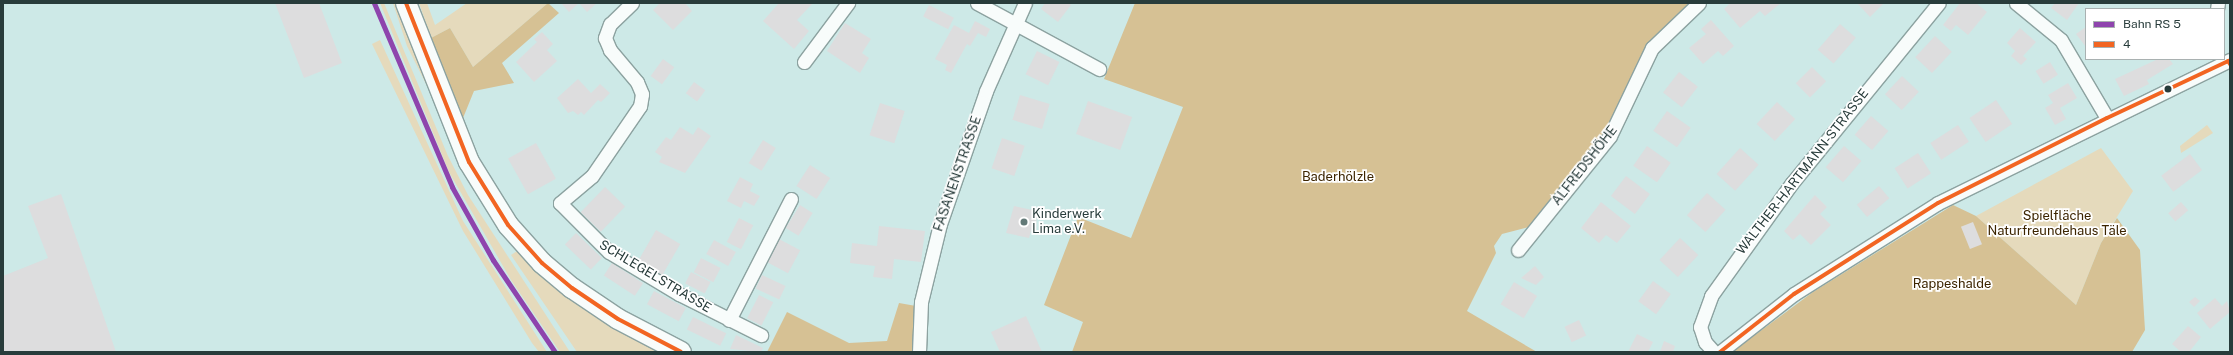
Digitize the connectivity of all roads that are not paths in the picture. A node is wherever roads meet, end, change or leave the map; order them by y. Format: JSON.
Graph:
{"nodes":[{"id":1,"x":406,"y":3,"type":"edge"},
{"id":2,"x":632,"y":3,"type":"edge"},
{"id":3,"x":848,"y":3,"type":"edge"},
{"id":4,"x":976,"y":3,"type":"edge"},
{"id":5,"x":1025,"y":3,"type":"edge"},
{"id":6,"x":1699,"y":3,"type":"edge"},
{"id":7,"x":1939,"y":3,"type":"edge"},
{"id":8,"x":2016,"y":3,"type":"edge"},
{"id":9,"x":2030,"y":7,"type":"edge"},
{"id":10,"x":1013,"y":26,"type":"junction"},
{"id":11,"x":2228,"y":60,"type":"edge"},
{"id":12,"x":804,"y":62,"type":"dead end"},
{"id":13,"x":1099,"y":69,"type":"dead end"},
{"id":14,"x":2107,"y":118,"type":"junction"},
{"id":15,"x":791,"y":199,"type":"dead end"},
{"id":16,"x":1518,"y":250,"type":"dead end"},
{"id":17,"x":729,"y":320,"type":"junction"},
{"id":18,"x":761,"y":335,"type":"dead end"},
{"id":19,"x":681,"y":352,"type":"edge"},
{"id":20,"x":919,"y":352,"type":"edge"},
{"id":21,"x":1714,"y":352,"type":"edge"},
{"id":22,"x":1720,"y":352,"type":"edge"}],
"edges":[{"from":1,"to":19,"type":"main road"},
{"from":2,"to":17,"type":"street","name":"SCHLEGELSTRASSE"},
{"from":3,"to":12,"type":"street"},
{"from":4,"to":10,"type":"street"},
{"from":5,"to":10,"type":"street","name":"FASANENSTRASSE"},
{"from":6,"to":16,"type":"street","name":"ALFREDSHÖHE"},
{"from":7,"to":21,"type":"street","name":"WALTHER-HARTMANN-STRASSE"},
{"from":8,"to":9,"type":"street"},
{"from":9,"to":14,"type":"street"},
{"from":10,"to":13,"type":"street"},
{"from":10,"to":20,"type":"street","name":"FASANENSTRASSE"},
{"from":11,"to":14,"type":"street"},
{"from":14,"to":22,"type":"street"},
{"from":15,"to":17,"type":"street"},
{"from":17,"to":18,"type":"street","name":"SCHLEGELSTRASSE"}]}
